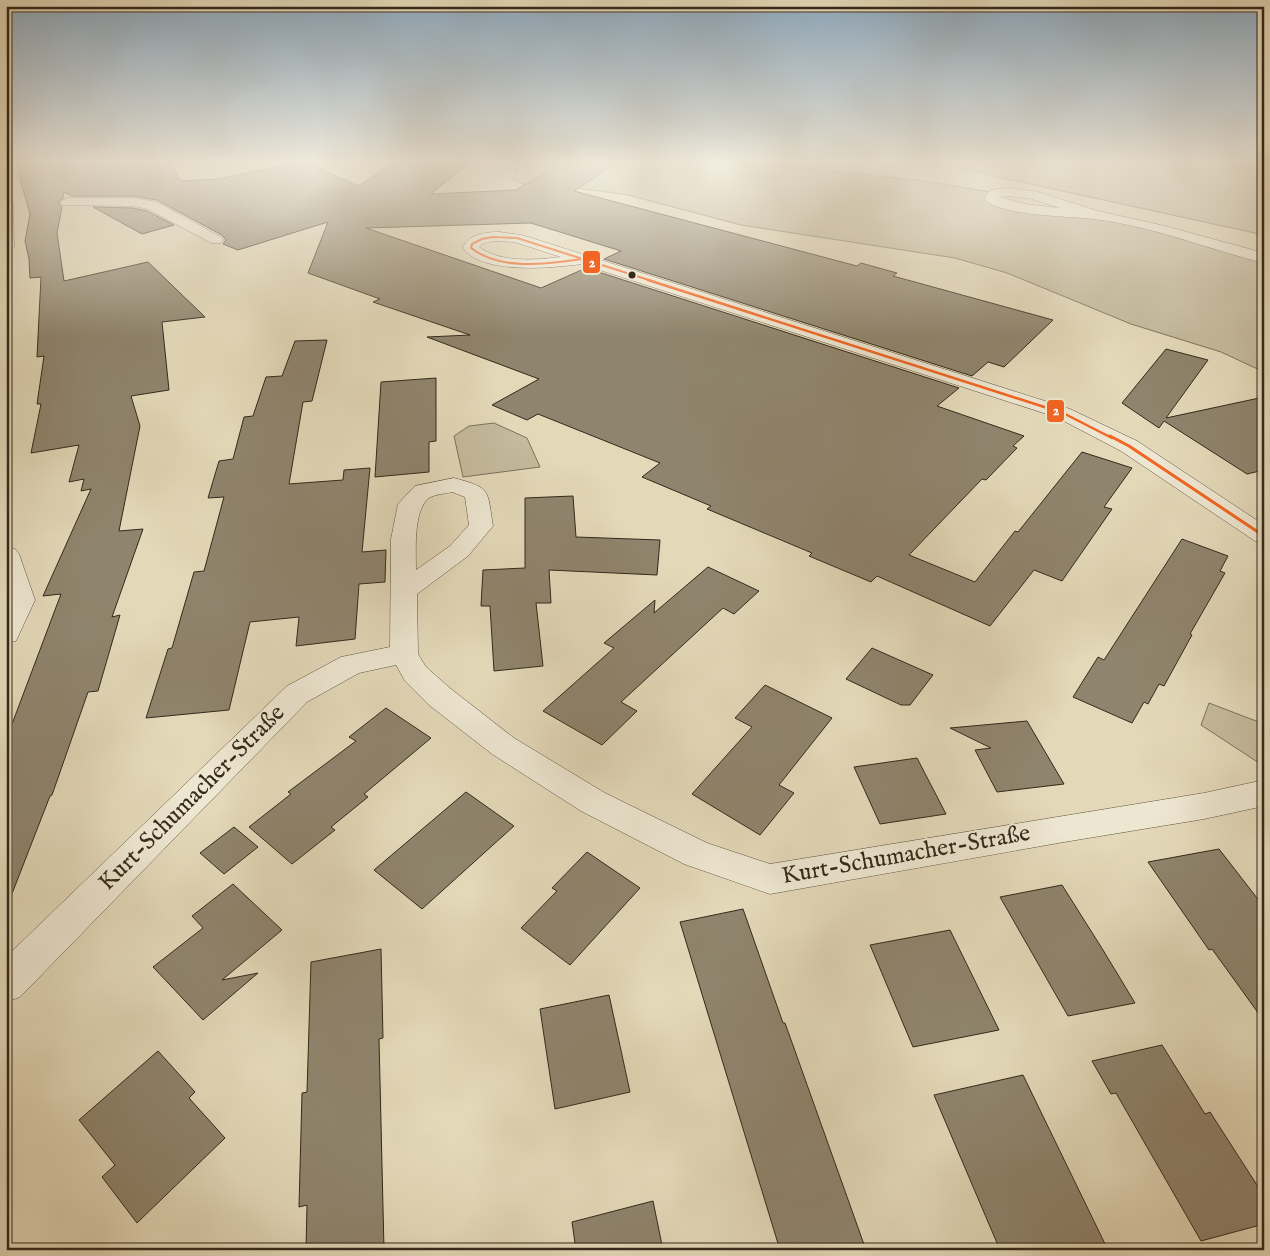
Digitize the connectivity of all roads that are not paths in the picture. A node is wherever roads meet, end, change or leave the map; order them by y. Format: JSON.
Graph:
{"nodes":[{"id":1,"x":6,"y":220,"type":"edge"},
{"id":2,"x":179,"y":220,"type":"edge"},
{"id":3,"x":1116,"y":220,"type":"edge"},
{"id":4,"x":216,"y":240,"type":"dead end"},
{"id":5,"x":6,"y":247,"type":"edge"},
{"id":6,"x":1264,"y":258,"type":"edge"},
{"id":7,"x":582,"y":259,"type":"junction"},
{"id":8,"x":1264,"y":536,"type":"edge"},
{"id":9,"x":6,"y":554,"type":"edge"},
{"id":10,"x":404,"y":591,"type":"dead end"},
{"id":11,"x":6,"y":634,"type":"edge"},
{"id":12,"x":404,"y":654,"type":"junction"},
{"id":13,"x":1264,"y":793,"type":"edge"},
{"id":14,"x":6,"y":984,"type":"edge"}],
"edges":[{"from":1,"to":5,"type":"street"},
{"from":2,"to":4,"type":"street"},
{"from":3,"to":6,"type":"street"},
{"from":7,"to":7,"type":"street"},
{"from":7,"to":8,"type":"street"},
{"from":9,"to":11,"type":"street"},
{"from":10,"to":12,"type":"street"},
{"from":12,"to":13,"type":"street","name":"Kurt-Schumacher-Straße"},
{"from":12,"to":14,"type":"street","name":"Kurt-Schumacher-Straße"}]}
